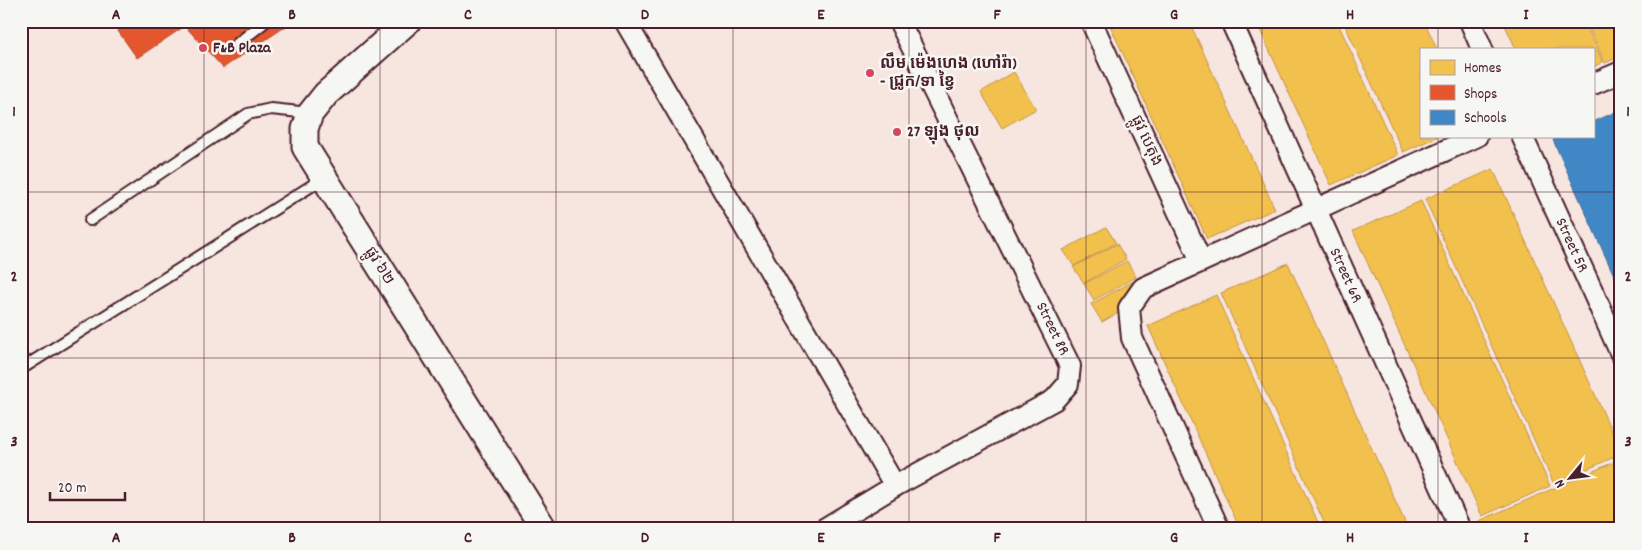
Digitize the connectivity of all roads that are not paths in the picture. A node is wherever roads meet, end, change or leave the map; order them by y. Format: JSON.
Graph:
{"nodes":[{"id":1,"x":266,"y":21,"type":"edge"},
{"id":2,"x":408,"y":21,"type":"edge"},
{"id":3,"x":625,"y":21,"type":"edge"},
{"id":4,"x":899,"y":21,"type":"edge"},
{"id":5,"x":1091,"y":21,"type":"edge"},
{"id":6,"x":1231,"y":21,"type":"edge"},
{"id":7,"x":1470,"y":21,"type":"edge"},
{"id":8,"x":237,"y":44,"type":"dead end"},
{"id":9,"x":1482,"y":48,"type":"edge"},
{"id":10,"x":1621,"y":72,"type":"edge"},
{"id":11,"x":1594,"y":84,"type":"edge"},
{"id":12,"x":310,"y":114,"type":"junction"},
{"id":13,"x":1473,"y":138,"type":"edge"},
{"id":14,"x":1523,"y":138,"type":"edge"},
{"id":15,"x":324,"y":178,"type":"junction"},
{"id":16,"x":1316,"y":210,"type":"junction"},
{"id":17,"x":90,"y":220,"type":"dead end"},
{"id":18,"x":1201,"y":261,"type":"junction"},
{"id":19,"x":1621,"y":354,"type":"edge"},
{"id":20,"x":21,"y":369,"type":"edge"},
{"id":21,"x":895,"y":486,"type":"junction"},
{"id":22,"x":544,"y":529,"type":"edge"},
{"id":23,"x":824,"y":529,"type":"edge"},
{"id":24,"x":1219,"y":529,"type":"edge"},
{"id":25,"x":1460,"y":529,"type":"edge"}],
"edges":[{"from":1,"to":8,"type":"lane"},
{"from":2,"to":12,"type":"street","name":"ផ្លូវ ៦២"},
{"from":3,"to":21,"type":"street"},
{"from":4,"to":21,"type":"street","name":"Street 8R"},
{"from":5,"to":18,"type":"street","name":"ផ្លូវ បេតុង"},
{"from":6,"to":16,"type":"street","name":"Street 6R"},
{"from":7,"to":9,"type":"street"},
{"from":10,"to":11,"type":"street"},
{"from":12,"to":15,"type":"street","name":"ផ្លូវ ៦២"},
{"from":12,"to":17,"type":"lane"},
{"from":13,"to":16,"type":"street"},
{"from":14,"to":19,"type":"street","name":"Street 5R"},
{"from":15,"to":20,"type":"lane"},
{"from":15,"to":22,"type":"street","name":"ផ្លូវ ៦២"},
{"from":16,"to":18,"type":"street"},
{"from":16,"to":25,"type":"street","name":"Street 6R"},
{"from":18,"to":24,"type":"street"},
{"from":21,"to":23,"type":"street","name":"Street 8R"}]}
